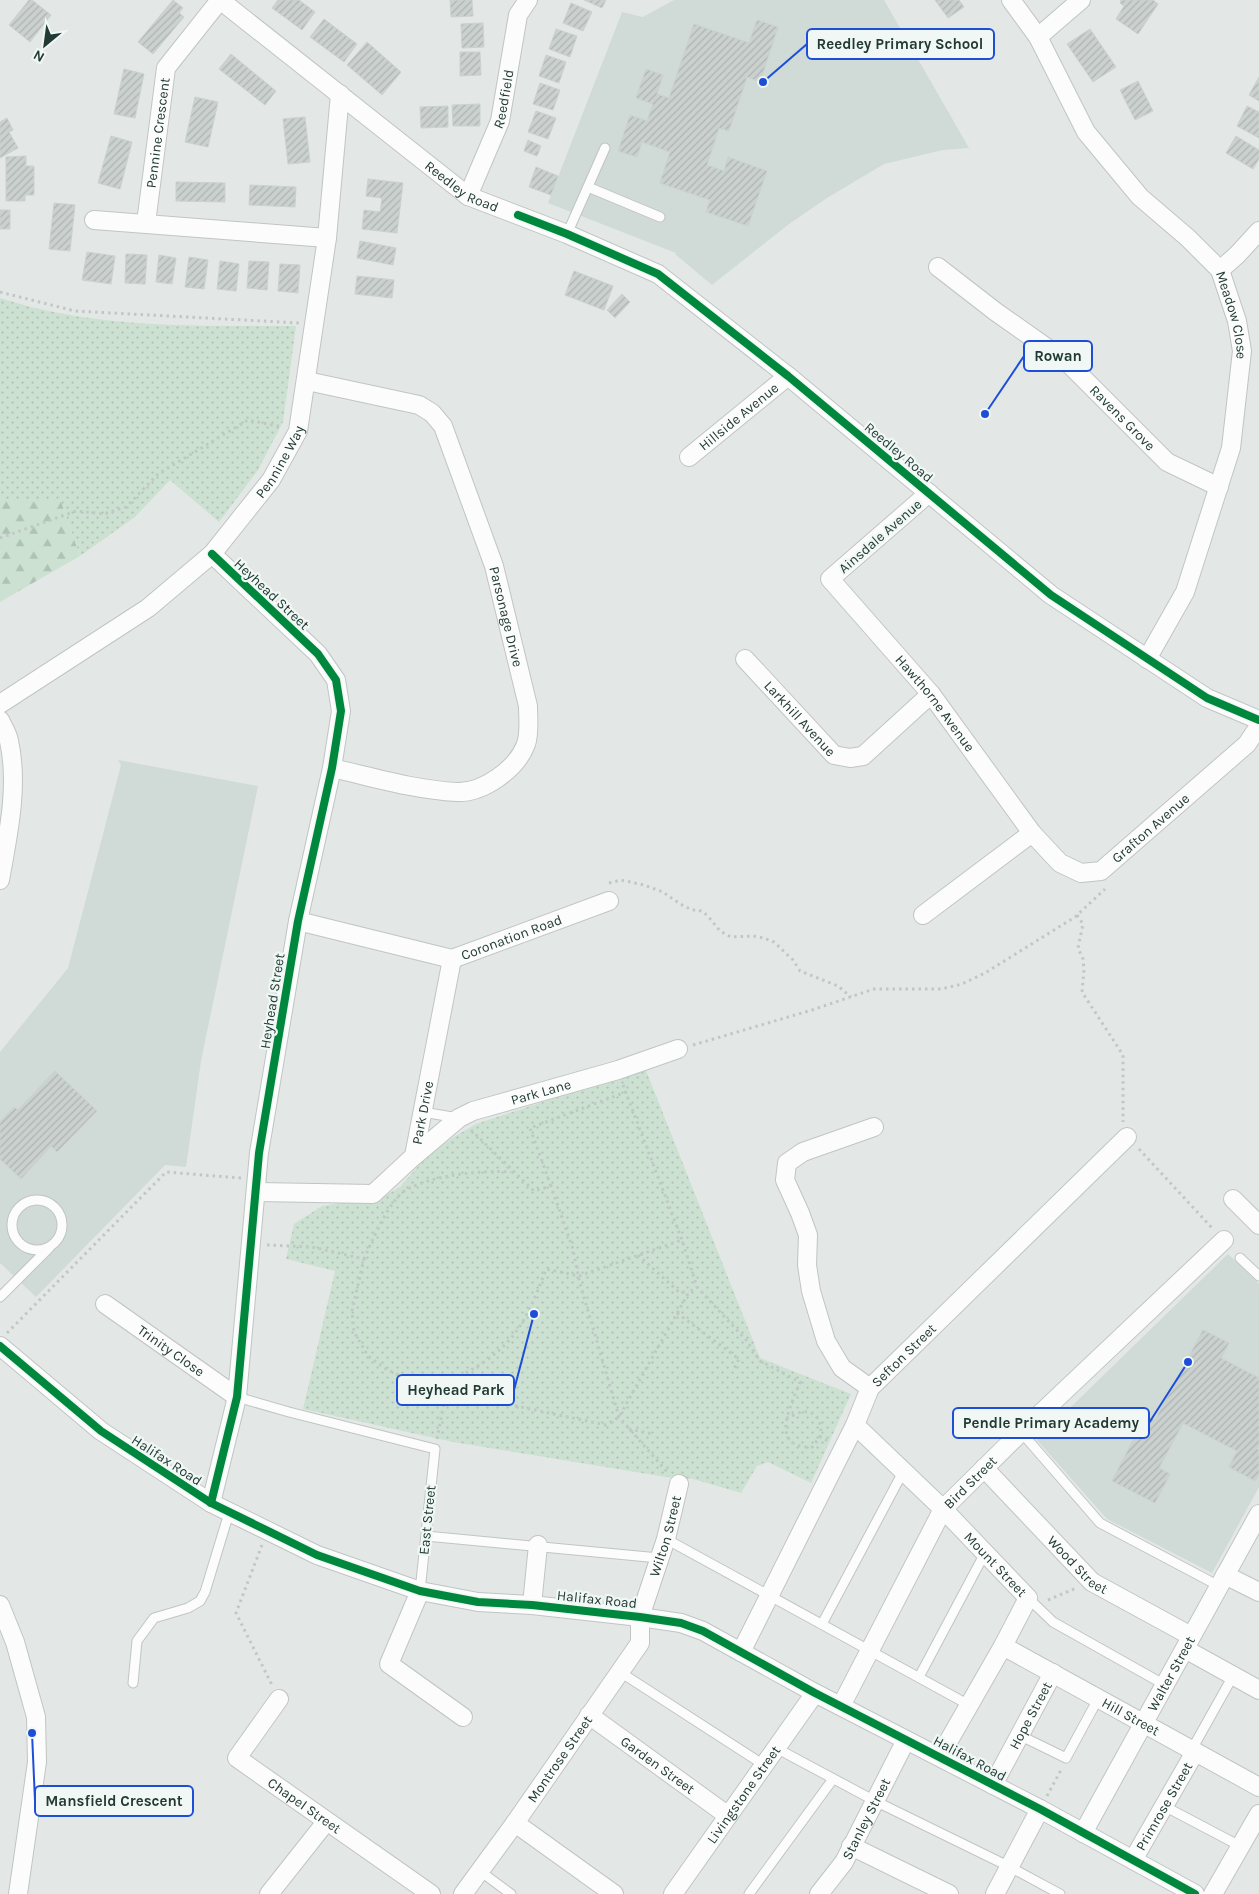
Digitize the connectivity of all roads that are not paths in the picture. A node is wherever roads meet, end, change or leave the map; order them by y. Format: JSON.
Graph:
{"nodes":[{"id":1,"x":220,"y":0,"type":"edge"},
{"id":2,"x":528,"y":0,"type":"edge"},
{"id":3,"x":1011,"y":0,"type":"edge"},
{"id":4,"x":1081,"y":0,"type":"edge"},
{"id":5,"x":1038,"y":37,"type":"junction"},
{"id":6,"x":340,"y":94,"type":"junction"},
{"id":7,"x":605,"y":148,"type":"dead end"},
{"id":8,"x":588,"y":187,"type":"junction"},
{"id":9,"x":468,"y":196,"type":"junction"},
{"id":10,"x":660,"y":217,"type":"dead end"},
{"id":11,"x":94,"y":220,"type":"dead end"},
{"id":12,"x":146,"y":223,"type":"junction"},
{"id":13,"x":1259,"y":231,"type":"edge"},
{"id":14,"x":567,"y":234,"type":"junction"},
{"id":15,"x":327,"y":238,"type":"junction"},
{"id":16,"x":938,"y":267,"type":"dead end"},
{"id":17,"x":1220,"y":270,"type":"junction"},
{"id":18,"x":788,"y":376,"type":"junction"},
{"id":19,"x":307,"y":381,"type":"junction"},
{"id":20,"x":689,"y":457,"type":"dead end"},
{"id":21,"x":1218,"y":487,"type":"junction"},
{"id":22,"x":929,"y":493,"type":"junction"},
{"id":23,"x":212,"y":554,"type":"junction"},
{"id":24,"x":830,"y":579,"type":"joint"},
{"id":25,"x":745,"y":659,"type":"dead end"},
{"id":26,"x":1147,"y":659,"type":"junction"},
{"id":27,"x":931,"y":694,"type":"junction"},
{"id":28,"x":0,"y":704,"type":"edge"},
{"id":29,"x":0,"y":720,"type":"edge"},
{"id":30,"x":1259,"y":720,"type":"edge"},
{"id":31,"x":1259,"y":726,"type":"edge"},
{"id":32,"x":332,"y":768,"type":"junction"},
{"id":33,"x":1032,"y":833,"type":"junction"},
{"id":34,"x":0,"y":880,"type":"edge"},
{"id":35,"x":609,"y":901,"type":"road end"},
{"id":36,"x":923,"y":915,"type":"dead end"},
{"id":37,"x":298,"y":921,"type":"junction"},
{"id":38,"x":452,"y":959,"type":"junction"},
{"id":39,"x":678,"y":1049,"type":"road end"},
{"id":40,"x":423,"y":1112,"type":"junction"},
{"id":41,"x":459,"y":1118,"type":"junction"},
{"id":42,"x":874,"y":1127,"type":"dead end"},
{"id":43,"x":1127,"y":1137,"type":"road end"},
{"id":44,"x":414,"y":1156,"type":"junction"},
{"id":45,"x":257,"y":1186,"type":"junction"},
{"id":46,"x":1233,"y":1199,"type":"dead end"},
{"id":47,"x":1259,"y":1225,"type":"edge"},
{"id":48,"x":1224,"y":1240,"type":"road end"},
{"id":49,"x":51,"y":1246,"type":"junction"},
{"id":50,"x":1240,"y":1258,"type":"dead end"},
{"id":51,"x":1259,"y":1276,"type":"edge"},
{"id":52,"x":0,"y":1297,"type":"edge"},
{"id":53,"x":105,"y":1304,"type":"dead end"},
{"id":54,"x":3,"y":1340,"type":"edge"},
{"id":55,"x":870,"y":1388,"type":"junction"},
{"id":56,"x":237,"y":1397,"type":"junction"},
{"id":57,"x":855,"y":1425,"type":"junction"},
{"id":58,"x":1021,"y":1432,"type":"junction"},
{"id":59,"x":984,"y":1468,"type":"junction"},
{"id":60,"x":904,"y":1470,"type":"junction"},
{"id":61,"x":679,"y":1484,"type":"road end"},
{"id":62,"x":210,"y":1504,"type":"junction"},
{"id":63,"x":943,"y":1509,"type":"junction"},
{"id":64,"x":229,"y":1513,"type":"junction"},
{"id":65,"x":1259,"y":1514,"type":"edge"},
{"id":66,"x":426,"y":1536,"type":"junction"},
{"id":67,"x":666,"y":1539,"type":"junction"},
{"id":68,"x":538,"y":1545,"type":"junction"},
{"id":69,"x":985,"y":1553,"type":"junction"},
{"id":70,"x":659,"y":1558,"type":"junction"},
{"id":71,"x":1222,"y":1581,"type":"junction"},
{"id":72,"x":420,"y":1591,"type":"junction"},
{"id":73,"x":1259,"y":1592,"type":"edge"},
{"id":74,"x":770,"y":1595,"type":"junction"},
{"id":75,"x":1032,"y":1602,"type":"junction"},
{"id":76,"x":0,"y":1605,"type":"edge"},
{"id":77,"x":532,"y":1605,"type":"junction"},
{"id":78,"x":640,"y":1616,"type":"junction"},
{"id":79,"x":822,"y":1624,"type":"junction"},
{"id":80,"x":1188,"y":1642,"type":"junction"},
{"id":81,"x":1003,"y":1646,"type":"junction"},
{"id":82,"x":870,"y":1650,"type":"junction"},
{"id":83,"x":741,"y":1652,"type":"junction"},
{"id":84,"x":620,"y":1672,"type":"junction"},
{"id":85,"x":1053,"y":1674,"type":"junction"},
{"id":86,"x":1234,"y":1676,"type":"junction"},
{"id":87,"x":919,"y":1677,"type":"junction"},
{"id":88,"x":133,"y":1683,"type":"dead end"},
{"id":89,"x":1165,"y":1685,"type":"junction"},
{"id":90,"x":1259,"y":1690,"type":"edge"},
{"id":91,"x":815,"y":1693,"type":"junction"},
{"id":92,"x":279,"y":1699,"type":"road end"},
{"id":93,"x":1098,"y":1699,"type":"junction"},
{"id":94,"x":970,"y":1705,"type":"junction"},
{"id":95,"x":841,"y":1706,"type":"junction"},
{"id":96,"x":589,"y":1715,"type":"junction"},
{"id":97,"x":463,"y":1717,"type":"dead end"},
{"id":98,"x":1143,"y":1724,"type":"junction"},
{"id":99,"x":1019,"y":1735,"type":"junction"},
{"id":100,"x":906,"y":1740,"type":"junction"},
{"id":101,"x":776,"y":1748,"type":"junction"},
{"id":102,"x":1195,"y":1752,"type":"junction"},
{"id":103,"x":940,"y":1756,"type":"junction"},
{"id":104,"x":764,"y":1765,"type":"junction"},
{"id":105,"x":833,"y":1778,"type":"junction"},
{"id":106,"x":993,"y":1785,"type":"junction"},
{"id":107,"x":1259,"y":1788,"type":"edge"},
{"id":108,"x":875,"y":1801,"type":"junction"},
{"id":109,"x":1164,"y":1806,"type":"junction"},
{"id":110,"x":1040,"y":1810,"type":"junction"},
{"id":111,"x":1259,"y":1814,"type":"edge"},
{"id":112,"x":728,"y":1815,"type":"junction"},
{"id":113,"x":326,"y":1822,"type":"junction"},
{"id":114,"x":515,"y":1823,"type":"junction"},
{"id":115,"x":1084,"y":1833,"type":"junction"},
{"id":116,"x":852,"y":1846,"type":"junction"},
{"id":117,"x":1240,"y":1846,"type":"junction"},
{"id":118,"x":1133,"y":1860,"type":"junction"},
{"id":119,"x":1010,"y":1867,"type":"junction"},
{"id":120,"x":480,"y":1871,"type":"junction"},
{"id":121,"x":18,"y":1894,"type":"edge"},
{"id":122,"x":269,"y":1894,"type":"edge"},
{"id":123,"x":431,"y":1894,"type":"edge"},
{"id":124,"x":463,"y":1894,"type":"edge"},
{"id":125,"x":512,"y":1894,"type":"edge"},
{"id":126,"x":614,"y":1894,"type":"edge"},
{"id":127,"x":673,"y":1894,"type":"edge"},
{"id":128,"x":749,"y":1894,"type":"edge"},
{"id":129,"x":819,"y":1894,"type":"edge"},
{"id":130,"x":949,"y":1894,"type":"edge"},
{"id":131,"x":995,"y":1894,"type":"edge"},
{"id":132,"x":1060,"y":1894,"type":"edge"},
{"id":133,"x":1195,"y":1894,"type":"edge"},
{"id":134,"x":1213,"y":1894,"type":"edge"}],
"edges":[{"from":1,"to":6,"type":"street","name":"Reedley Road"},
{"from":1,"to":12,"type":"street","name":"Pennine Crescent"},
{"from":2,"to":9,"type":"street","name":"Reedfield"},
{"from":3,"to":5,"type":"street","name":"Meadow Close"},
{"from":4,"to":5,"type":"street"},
{"from":5,"to":17,"type":"street","name":"Meadow Close"},
{"from":6,"to":9,"type":"street","name":"Reedley Road"},
{"from":6,"to":15,"type":"street","name":"Pennine Way"},
{"from":7,"to":8,"type":"lane"},
{"from":8,"to":10,"type":"lane"},
{"from":8,"to":14,"type":"lane"},
{"from":9,"to":14,"type":"street","name":"Reedley Road"},
{"from":11,"to":12,"type":"street"},
{"from":12,"to":15,"type":"street"},
{"from":13,"to":17,"type":"street"},
{"from":14,"to":18,"type":"street","name":"Reedley Road"},
{"from":15,"to":19,"type":"street","name":"Pennine Way"},
{"from":16,"to":21,"type":"street","name":"Ravens Grove"},
{"from":17,"to":21,"type":"street","name":"Meadow Close"},
{"from":18,"to":20,"type":"street","name":"Hillside Avenue"},
{"from":18,"to":22,"type":"street","name":"Reedley Road"},
{"from":19,"to":23,"type":"street","name":"Pennine Way"},
{"from":19,"to":32,"type":"street","name":"Parsonage Drive"},
{"from":21,"to":26,"type":"street","name":"Meadow Close"},
{"from":22,"to":24,"type":"street","name":"Ainsdale Avenue"},
{"from":22,"to":26,"type":"street","name":"Reedley Road"},
{"from":23,"to":28,"type":"street","name":"Pennine Way"},
{"from":23,"to":32,"type":"street","name":"Heyhead Street"},
{"from":24,"to":27,"type":"street","name":"Hawthorne Avenue"},
{"from":25,"to":27,"type":"street","name":"Larkhill Avenue"},
{"from":26,"to":30,"type":"street","name":"Reedley Road"},
{"from":27,"to":33,"type":"street","name":"Hawthorne Avenue"},
{"from":29,"to":34,"type":"street"},
{"from":31,"to":33,"type":"street","name":"Grafton Avenue"},
{"from":32,"to":37,"type":"street","name":"Heyhead Street"},
{"from":33,"to":36,"type":"street"},
{"from":35,"to":38,"type":"street","name":"Coronation Road"},
{"from":37,"to":38,"type":"street","name":"Coronation Road"},
{"from":37,"to":45,"type":"street","name":"Heyhead Street"},
{"from":38,"to":40,"type":"street","name":"Park Drive"},
{"from":39,"to":41,"type":"street","name":"Park Lane"},
{"from":40,"to":41,"type":"lane"},
{"from":40,"to":44,"type":"street","name":"Park Drive"},
{"from":41,"to":44,"type":"street","name":"Park Lane"},
{"from":42,"to":55,"type":"street"},
{"from":43,"to":55,"type":"street","name":"Sefton Street"},
{"from":44,"to":45,"type":"street","name":"Park Drive"},
{"from":45,"to":56,"type":"street","name":"Heyhead Street"},
{"from":46,"to":47,"type":"street"},
{"from":48,"to":58,"type":"street","name":"Bird Street"},
{"from":49,"to":49,"type":"lane"},
{"from":49,"to":52,"type":"lane"},
{"from":50,"to":51,"type":"lane"},
{"from":53,"to":56,"type":"street","name":"Trinity Close"},
{"from":54,"to":62,"type":"street","name":"Halifax Road"},
{"from":55,"to":57,"type":"street","name":"Sefton Street"},
{"from":56,"to":62,"type":"street","name":"Heyhead Street"},
{"from":56,"to":66,"type":"lane","name":"East Street"},
{"from":57,"to":60,"type":"street","name":"Mount Street"},
{"from":57,"to":74,"type":"street","name":"Sefton Street"},
{"from":58,"to":59,"type":"street","name":"Bird Street"},
{"from":58,"to":71,"type":"lane"},
{"from":59,"to":63,"type":"street","name":"Bird Street"},
{"from":59,"to":80,"type":"street","name":"Wood Street"},
{"from":60,"to":63,"type":"street","name":"Mount Street"},
{"from":60,"to":79,"type":"lane"},
{"from":61,"to":67,"type":"street","name":"Wilton Street"},
{"from":62,"to":64,"type":"street","name":"Halifax Road"},
{"from":63,"to":69,"type":"street","name":"Mount Street"},
{"from":63,"to":82,"type":"street","name":"Bird Street"},
{"from":64,"to":72,"type":"street","name":"Halifax Road"},
{"from":64,"to":88,"type":"lane"},
{"from":65,"to":71,"type":"street","name":"Walter Street"},
{"from":66,"to":68,"type":"lane"},
{"from":66,"to":72,"type":"lane","name":"East Street"},
{"from":67,"to":70,"type":"street","name":"Wilton Street"},
{"from":67,"to":74,"type":"lane"},
{"from":68,"to":70,"type":"lane"},
{"from":68,"to":77,"type":"street"},
{"from":69,"to":75,"type":"street","name":"Mount Street"},
{"from":69,"to":87,"type":"lane"},
{"from":70,"to":78,"type":"street","name":"Wilton Street"},
{"from":71,"to":73,"type":"street"},
{"from":71,"to":80,"type":"street","name":"Walter Street"},
{"from":72,"to":77,"type":"street","name":"Halifax Road"},
{"from":72,"to":97,"type":"street"},
{"from":74,"to":79,"type":"lane"},
{"from":74,"to":83,"type":"street","name":"Sefton Street"},
{"from":75,"to":81,"type":"street","name":"Mount Street"},
{"from":75,"to":89,"type":"lane"},
{"from":76,"to":121,"type":"street"},
{"from":77,"to":78,"type":"street","name":"Halifax Road"},
{"from":78,"to":83,"type":"street","name":"Halifax Road"},
{"from":78,"to":84,"type":"street","name":"Montrose Street"},
{"from":79,"to":82,"type":"lane"},
{"from":80,"to":86,"type":"street","name":"Wood Street"},
{"from":80,"to":89,"type":"street","name":"Walter Street"},
{"from":81,"to":85,"type":"street","name":"Hill Street"},
{"from":81,"to":94,"type":"street","name":"Mount Street"},
{"from":82,"to":87,"type":"lane"},
{"from":82,"to":95,"type":"street","name":"Bird Street"},
{"from":83,"to":91,"type":"street","name":"Halifax Road"},
{"from":84,"to":96,"type":"street","name":"Montrose Street"},
{"from":84,"to":104,"type":"lane"},
{"from":85,"to":93,"type":"street","name":"Hill Street"},
{"from":85,"to":99,"type":"street","name":"Hope Street"},
{"from":86,"to":90,"type":"street","name":"Wood Street"},
{"from":86,"to":102,"type":"lane"},
{"from":87,"to":94,"type":"lane"},
{"from":89,"to":98,"type":"street","name":"Walter Street"},
{"from":91,"to":95,"type":"street","name":"Halifax Road"},
{"from":91,"to":101,"type":"street","name":"Livingstone Street"},
{"from":92,"to":113,"type":"street","name":"Chapel Street"},
{"from":93,"to":98,"type":"street","name":"Hill Street"},
{"from":93,"to":99,"type":"lane"},
{"from":94,"to":103,"type":"street","name":"Mount Street"},
{"from":95,"to":100,"type":"street","name":"Halifax Road"},
{"from":96,"to":112,"type":"street","name":"Garden Street"},
{"from":96,"to":114,"type":"street","name":"Montrose Street"},
{"from":98,"to":102,"type":"street","name":"Hill Street"},
{"from":98,"to":115,"type":"street","name":"Walter Street"},
{"from":99,"to":106,"type":"street","name":"Hope Street"},
{"from":100,"to":103,"type":"street","name":"Halifax Road"},
{"from":100,"to":108,"type":"street","name":"Stanley Street"},
{"from":101,"to":104,"type":"street","name":"Livingstone Street"},
{"from":101,"to":105,"type":"lane"},
{"from":102,"to":107,"type":"street","name":"Hill Street"},
{"from":102,"to":109,"type":"street","name":"Primrose Street"},
{"from":103,"to":106,"type":"street","name":"Halifax Road"},
{"from":104,"to":112,"type":"street","name":"Livingstone Street"},
{"from":105,"to":108,"type":"lane"},
{"from":105,"to":128,"type":"lane"},
{"from":106,"to":110,"type":"street","name":"Halifax Road"},
{"from":108,"to":116,"type":"street","name":"Stanley Street"},
{"from":108,"to":119,"type":"lane"},
{"from":109,"to":117,"type":"lane"},
{"from":109,"to":118,"type":"street","name":"Primrose Street"},
{"from":110,"to":115,"type":"street","name":"Halifax Road"},
{"from":110,"to":119,"type":"street"},
{"from":111,"to":117,"type":"street"},
{"from":112,"to":127,"type":"street","name":"Livingstone Street"},
{"from":113,"to":122,"type":"street"},
{"from":113,"to":123,"type":"street","name":"Chapel Street"},
{"from":114,"to":120,"type":"street","name":"Montrose Street"},
{"from":114,"to":126,"type":"street"},
{"from":115,"to":118,"type":"street","name":"Halifax Road"},
{"from":116,"to":129,"type":"street","name":"Stanley Street"},
{"from":116,"to":130,"type":"street"},
{"from":117,"to":134,"type":"street"},
{"from":118,"to":133,"type":"street","name":"Halifax Road"},
{"from":119,"to":131,"type":"street"},
{"from":119,"to":132,"type":"lane"},
{"from":120,"to":124,"type":"street","name":"Montrose Street"},
{"from":120,"to":125,"type":"lane"}]}
